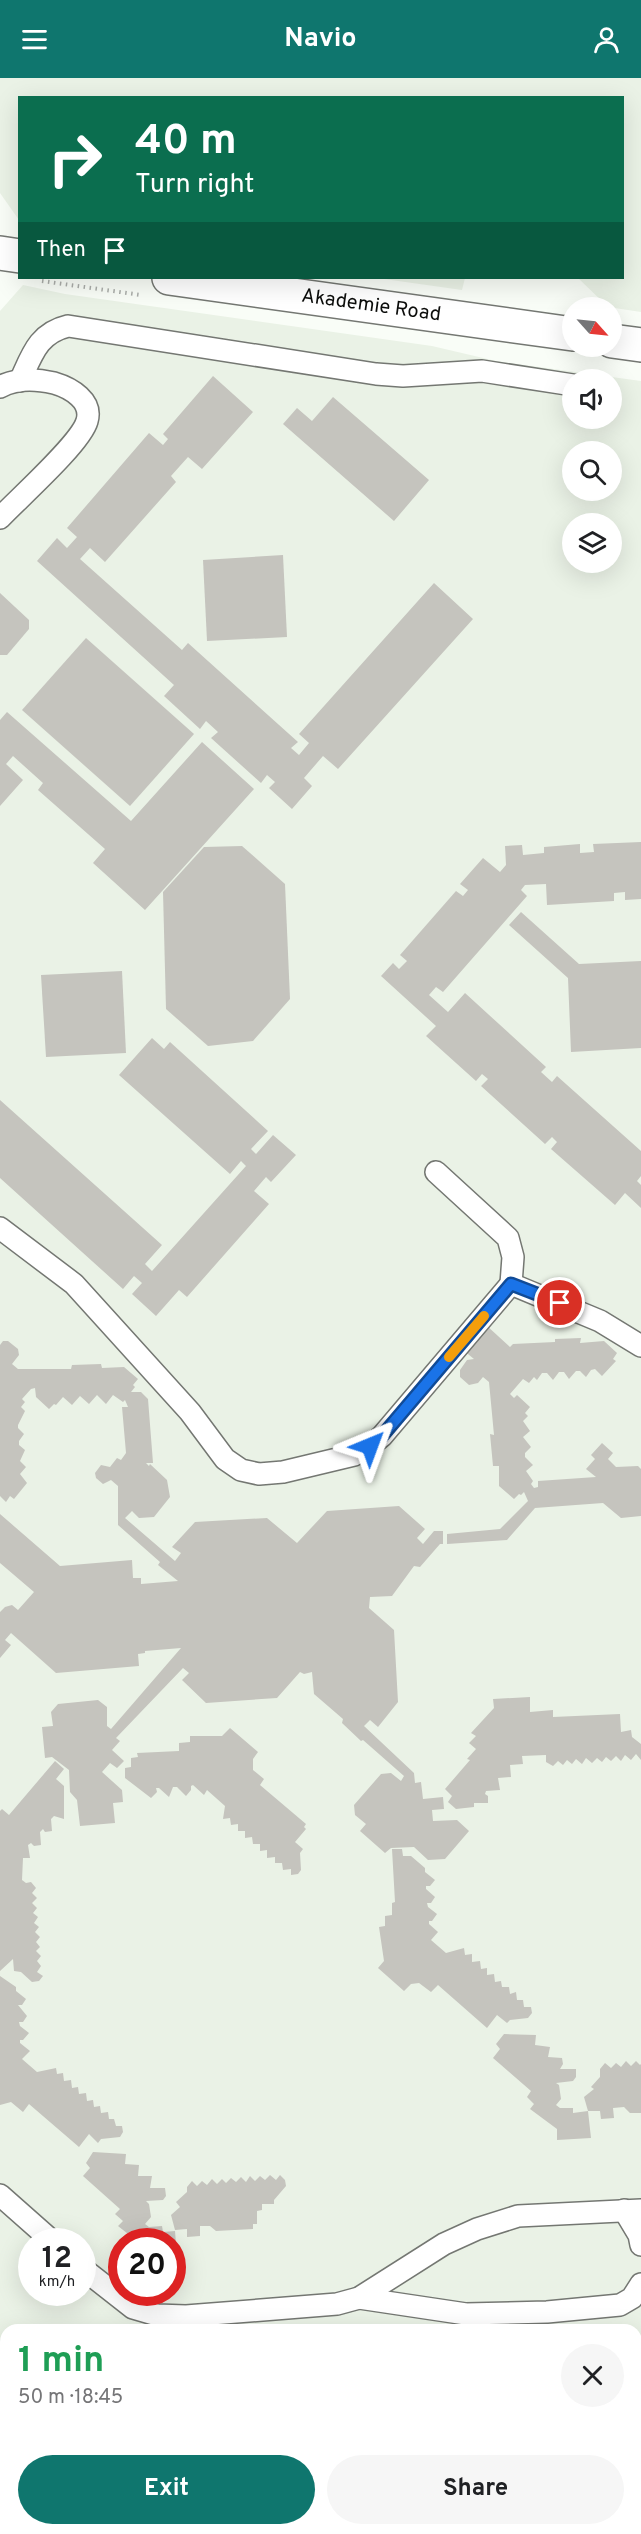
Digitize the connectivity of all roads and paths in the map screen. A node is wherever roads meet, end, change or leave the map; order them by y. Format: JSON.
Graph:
{"nodes":[{"id":1,"x":0,"y":253,"type":"edge"},
{"id":2,"x":18,"y":256,"type":"edge"},
{"id":3,"x":176,"y":279,"type":"edge"},
{"id":4,"x":562,"y":332,"type":"edge"},
{"id":5,"x":622,"y":342,"type":"edge"},
{"id":6,"x":641,"y":345,"type":"edge"},
{"id":7,"x":20,"y":381,"type":"junction"},
{"id":8,"x":562,"y":383,"type":"edge"},
{"id":9,"x":0,"y":387,"type":"edge"},
{"id":10,"x":0,"y":518,"type":"edge"},
{"id":11,"x":436,"y":1172,"type":"dead end"},
{"id":12,"x":0,"y":1228,"type":"edge"},
{"id":13,"x":511,"y":1284,"type":"junction"},
{"id":14,"x":641,"y":1346,"type":"edge"},
{"id":15,"x":0,"y":2196,"type":"edge"},
{"id":16,"x":633,"y":2210,"type":"edge"},
{"id":17,"x":37,"y":2228,"type":"edge"},
{"id":18,"x":641,"y":2245,"type":"edge"},
{"id":19,"x":96,"y":2279,"type":"edge"},
{"id":20,"x":641,"y":2284,"type":"edge"},
{"id":21,"x":359,"y":2298,"type":"junction"}],
"edges":[{"from":1,"to":2,"type":"street"},
{"from":3,"to":4,"type":"street","name":"Akademie Road"},
{"from":5,"to":6,"type":"street"},
{"from":7,"to":8,"type":"lane"},
{"from":7,"to":9,"type":"lane"},
{"from":7,"to":10,"type":"lane"},
{"from":11,"to":13,"type":"lane"},
{"from":12,"to":13,"type":"lane"},
{"from":13,"to":14,"type":"lane"},
{"from":15,"to":17,"type":"lane"},
{"from":16,"to":18,"type":"lane"},
{"from":16,"to":21,"type":"lane"},
{"from":19,"to":21,"type":"lane"},
{"from":20,"to":21,"type":"lane"}]}
